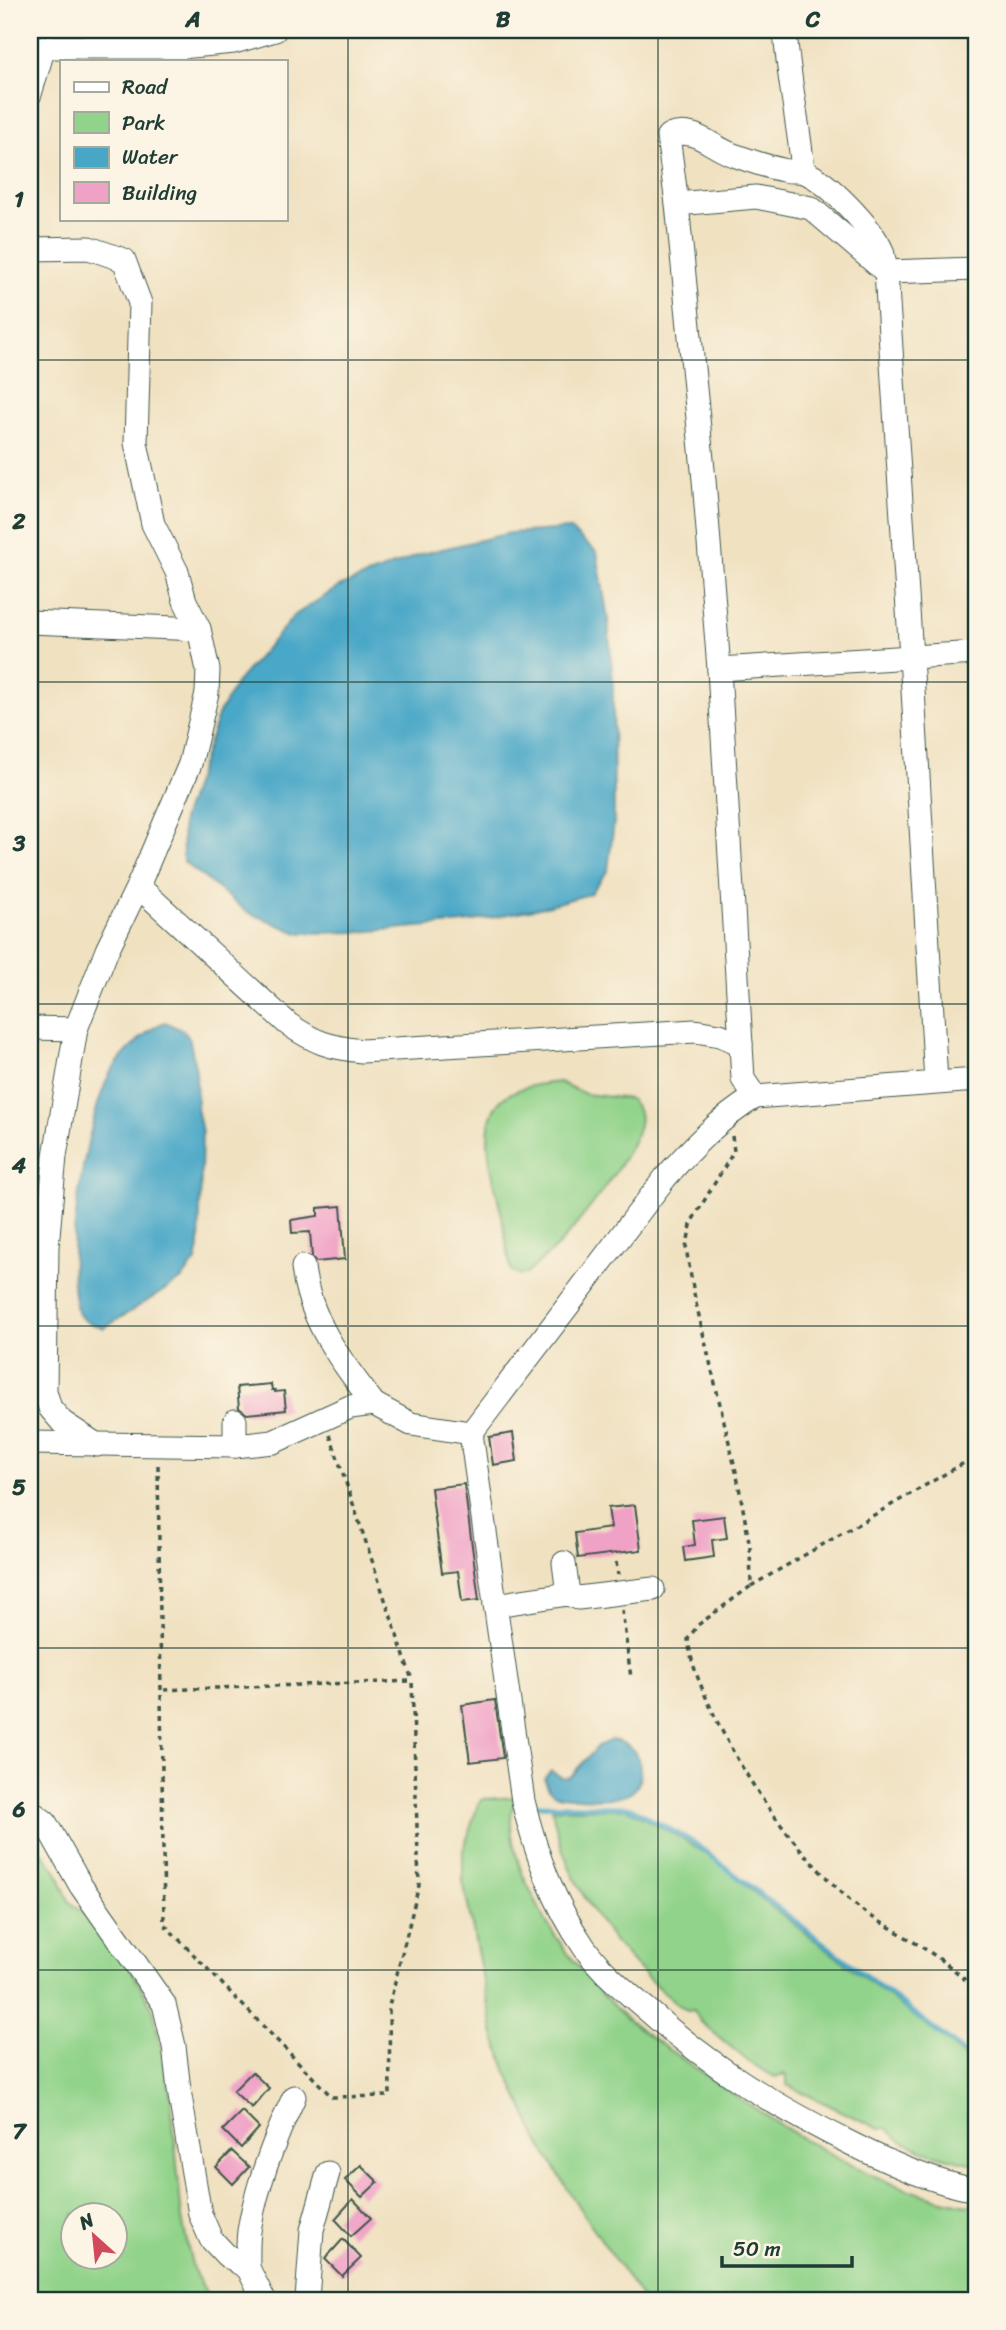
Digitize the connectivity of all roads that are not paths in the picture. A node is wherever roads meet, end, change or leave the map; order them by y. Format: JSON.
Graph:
{"nodes":[{"id":1,"x":275,"y":30,"type":"edge"},
{"id":2,"x":785,"y":30,"type":"edge"},
{"id":3,"x":30,"y":94,"type":"edge"},
{"id":4,"x":803,"y":172,"type":"junction"},
{"id":5,"x":677,"y":204,"type":"junction"},
{"id":6,"x":30,"y":248,"type":"edge"},
{"id":7,"x":976,"y":269,"type":"edge"},
{"id":8,"x":886,"y":272,"type":"junction"},
{"id":9,"x":30,"y":622,"type":"edge"},
{"id":10,"x":199,"y":629,"type":"junction"},
{"id":11,"x":976,"y":653,"type":"edge"},
{"id":12,"x":911,"y":656,"type":"junction"},
{"id":13,"x":719,"y":669,"type":"junction"},
{"id":14,"x":138,"y":886,"type":"junction"},
{"id":15,"x":30,"y":1028,"type":"edge"},
{"id":16,"x":76,"y":1029,"type":"junction"},
{"id":17,"x":741,"y":1044,"type":"junction"},
{"id":18,"x":976,"y":1080,"type":"edge"},
{"id":19,"x":936,"y":1082,"type":"junction"},
{"id":20,"x":755,"y":1097,"type":"junction"},
{"id":21,"x":303,"y":1267,"type":"dead end"},
{"id":22,"x":374,"y":1404,"type":"junction"},
{"id":23,"x":50,"y":1408,"type":"junction"},
{"id":24,"x":234,"y":1421,"type":"dead end"},
{"id":25,"x":471,"y":1433,"type":"junction"},
{"id":26,"x":33,"y":1443,"type":"edge"},
{"id":27,"x":97,"y":1445,"type":"junction"},
{"id":28,"x":235,"y":1446,"type":"junction"},
{"id":29,"x":564,"y":1563,"type":"dead end"},
{"id":30,"x":653,"y":1589,"type":"dead end"},
{"id":31,"x":568,"y":1594,"type":"junction"},
{"id":32,"x":495,"y":1605,"type":"junction"},
{"id":33,"x":30,"y":1811,"type":"edge"},
{"id":34,"x":294,"y":2097,"type":"dead end"},
{"id":35,"x":328,"y":2173,"type":"dead end"},
{"id":36,"x":976,"y":2190,"type":"edge"},
{"id":37,"x":248,"y":2269,"type":"junction"},
{"id":38,"x":264,"y":2300,"type":"edge"},
{"id":39,"x":307,"y":2300,"type":"edge"}],
"edges":[{"from":1,"to":3,"type":"street"},
{"from":2,"to":4,"type":"street"},
{"from":4,"to":5,"type":"street"},
{"from":4,"to":8,"type":"street"},
{"from":5,"to":8,"type":"street"},
{"from":5,"to":13,"type":"street"},
{"from":6,"to":10,"type":"street"},
{"from":7,"to":8,"type":"street"},
{"from":8,"to":12,"type":"street"},
{"from":9,"to":10,"type":"street"},
{"from":10,"to":14,"type":"street"},
{"from":11,"to":12,"type":"street"},
{"from":12,"to":13,"type":"street"},
{"from":12,"to":19,"type":"street"},
{"from":13,"to":17,"type":"street"},
{"from":14,"to":16,"type":"street"},
{"from":14,"to":17,"type":"street"},
{"from":15,"to":16,"type":"street"},
{"from":16,"to":23,"type":"street"},
{"from":17,"to":20,"type":"street"},
{"from":18,"to":19,"type":"street"},
{"from":19,"to":20,"type":"street"},
{"from":20,"to":25,"type":"street"},
{"from":21,"to":22,"type":"street"},
{"from":22,"to":25,"type":"street"},
{"from":22,"to":28,"type":"street"},
{"from":23,"to":26,"type":"street"},
{"from":23,"to":27,"type":"street"},
{"from":24,"to":28,"type":"street"},
{"from":25,"to":32,"type":"street"},
{"from":26,"to":27,"type":"street"},
{"from":27,"to":28,"type":"street"},
{"from":29,"to":31,"type":"street"},
{"from":30,"to":31,"type":"street"},
{"from":31,"to":32,"type":"street"},
{"from":32,"to":36,"type":"street"},
{"from":33,"to":37,"type":"street"},
{"from":34,"to":37,"type":"street"},
{"from":35,"to":39,"type":"street"},
{"from":37,"to":38,"type":"street"}]}
